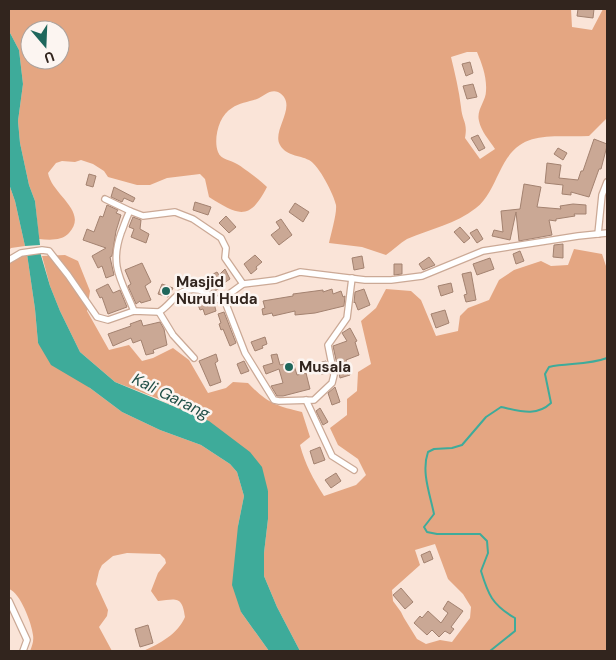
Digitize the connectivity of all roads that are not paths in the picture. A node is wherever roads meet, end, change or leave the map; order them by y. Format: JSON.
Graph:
{"nodes":[{"id":1,"x":607,"y":182,"type":"edge"},
{"id":2,"x":105,"y":200,"type":"dead end"},
{"id":3,"x":130,"y":211,"type":"junction"},
{"id":4,"x":607,"y":233,"type":"edge"},
{"id":5,"x":598,"y":234,"type":"junction"},
{"id":6,"x":9,"y":260,"type":"edge"},
{"id":7,"x":352,"y":278,"type":"junction"},
{"id":8,"x":242,"y":284,"type":"junction"},
{"id":9,"x":224,"y":299,"type":"junction"},
{"id":10,"x":134,"y":312,"type":"junction"},
{"id":11,"x":158,"y":312,"type":"junction"},
{"id":12,"x":194,"y":358,"type":"dead end"},
{"id":13,"x":306,"y":400,"type":"junction"},
{"id":14,"x":354,"y":470,"type":"dead end"},
{"id":15,"x":9,"y":605,"type":"edge"},
{"id":16,"x":23,"y":651,"type":"edge"}],
"edges":[{"from":1,"to":5,"type":"street"},
{"from":2,"to":3,"type":"street"},
{"from":3,"to":8,"type":"street"},
{"from":3,"to":10,"type":"street"},
{"from":4,"to":5,"type":"street"},
{"from":5,"to":7,"type":"street"},
{"from":6,"to":10,"type":"street"},
{"from":7,"to":8,"type":"street"},
{"from":7,"to":13,"type":"street"},
{"from":8,"to":9,"type":"street"},
{"from":9,"to":11,"type":"street"},
{"from":9,"to":13,"type":"street"},
{"from":10,"to":11,"type":"street"},
{"from":11,"to":12,"type":"street"},
{"from":13,"to":14,"type":"street"},
{"from":15,"to":16,"type":"street"}]}
